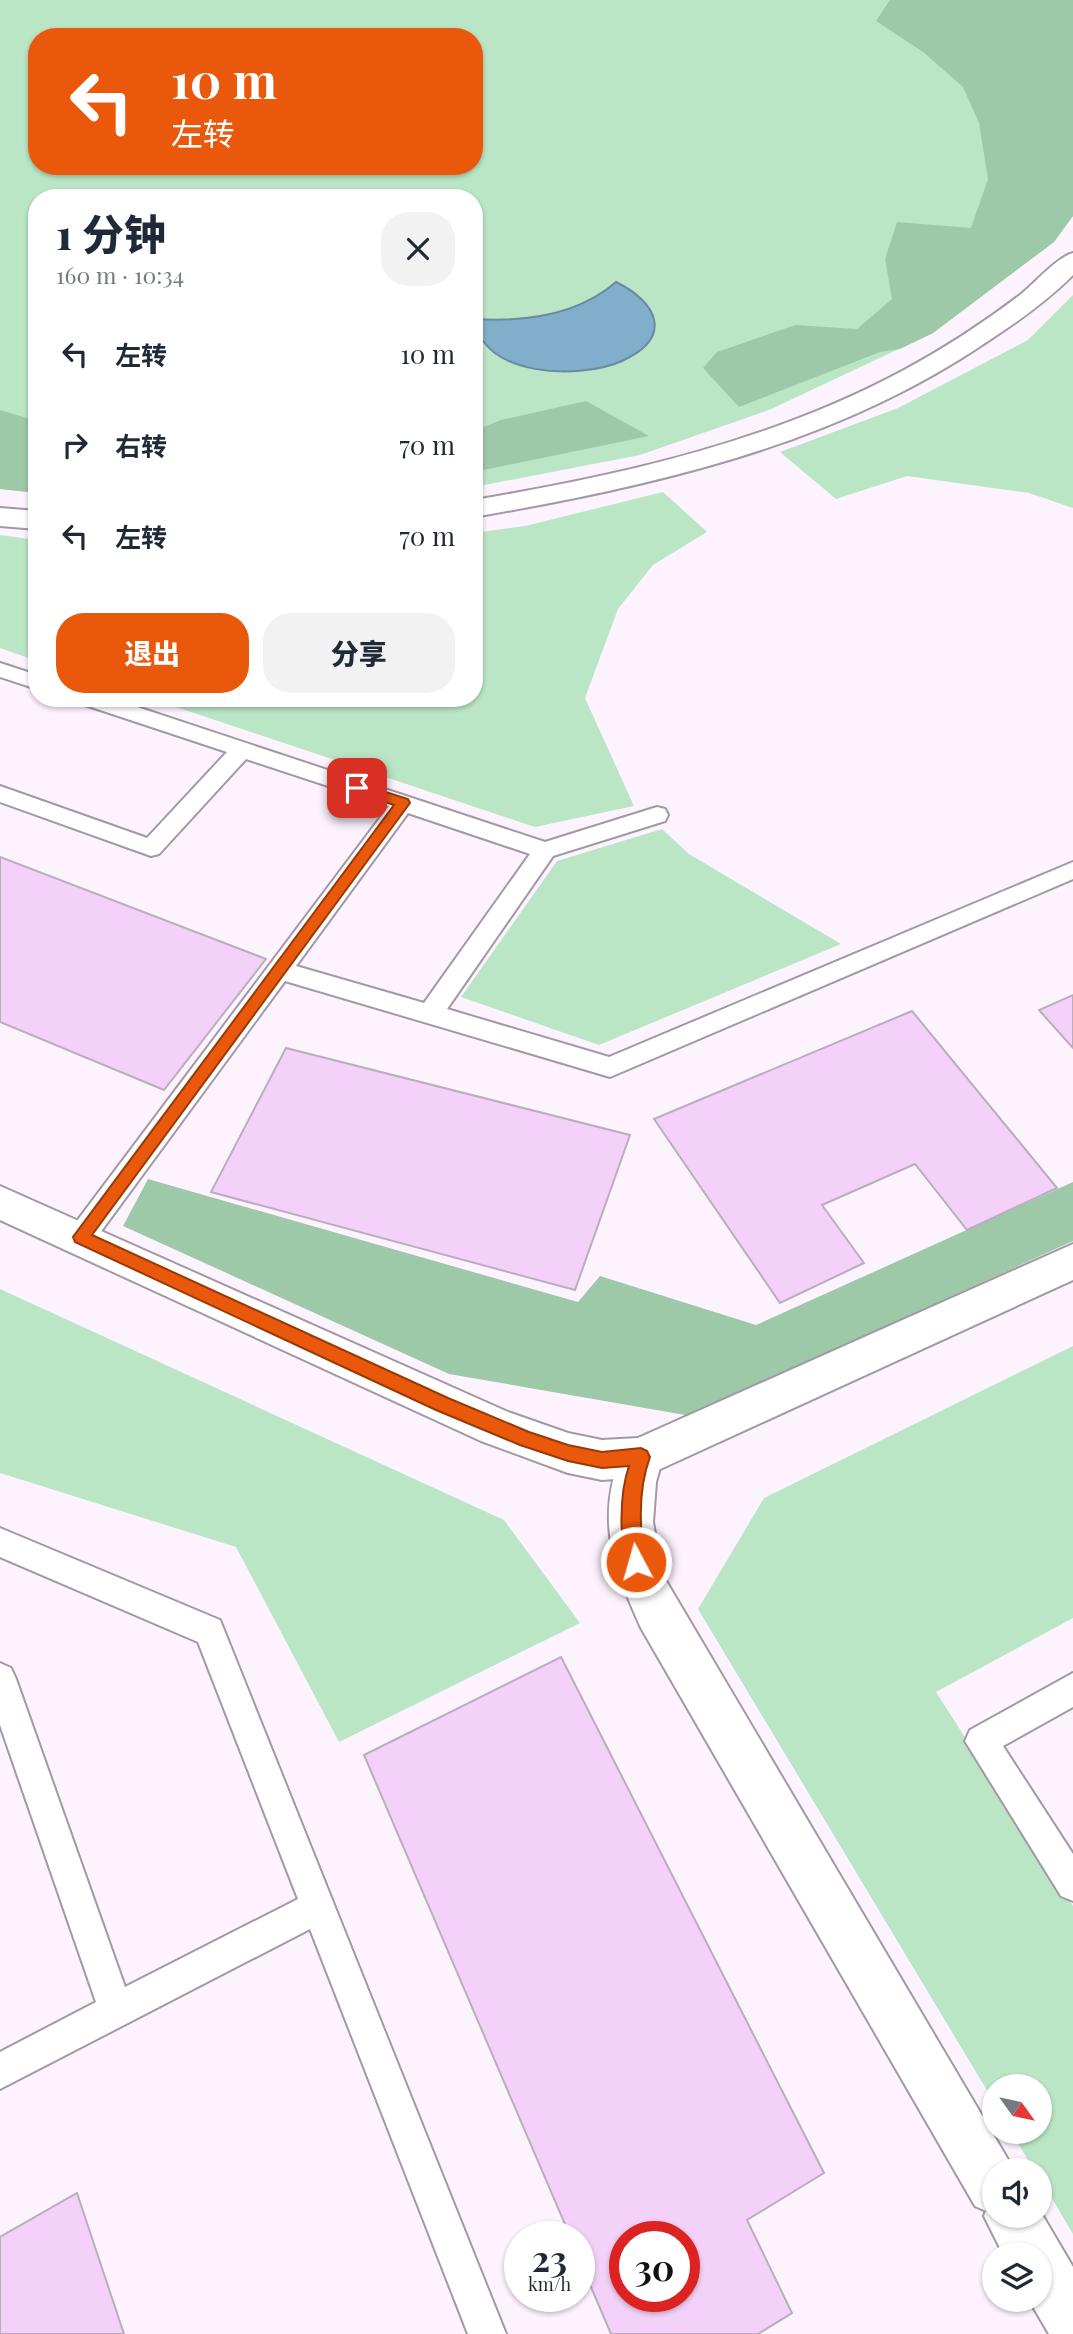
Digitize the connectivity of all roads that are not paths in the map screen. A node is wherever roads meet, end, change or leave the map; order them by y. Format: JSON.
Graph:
{"nodes":[{"id":1,"x":1073,"y":260,"type":"edge"},
{"id":2,"x":483,"y":507,"type":"edge"},
{"id":3,"x":0,"y":517,"type":"edge"},
{"id":4,"x":28,"y":519,"type":"edge"},
{"id":5,"x":0,"y":670,"type":"edge"},
{"id":6,"x":28,"y":679,"type":"edge"},
{"id":7,"x":114,"y":707,"type":"edge"},
{"id":8,"x":242,"y":750,"type":"junction"},
{"id":9,"x":0,"y":794,"type":"edge"},
{"id":10,"x":403,"y":803,"type":"junction"},
{"id":11,"x":657,"y":814,"type":"dead end"},
{"id":12,"x":545,"y":850,"type":"junction"},
{"id":13,"x":1073,"y":870,"type":"edge"},
{"id":14,"x":279,"y":970,"type":"junction"},
{"id":15,"x":430,"y":1014,"type":"junction"},
{"id":16,"x":0,"y":1202,"type":"edge"},
{"id":17,"x":81,"y":1237,"type":"junction"},
{"id":18,"x":1073,"y":1261,"type":"edge"},
{"id":19,"x":641,"y":1457,"type":"junction"},
{"id":20,"x":0,"y":1542,"type":"edge"},
{"id":21,"x":0,"y":1679,"type":"edge"},
{"id":22,"x":1073,"y":1689,"type":"edge"},
{"id":23,"x":1073,"y":1884,"type":"edge"},
{"id":24,"x":318,"y":1907,"type":"junction"},
{"id":25,"x":116,"y":2010,"type":"junction"},
{"id":26,"x":0,"y":2071,"type":"edge"},
{"id":27,"x":982,"y":2167,"type":"edge"},
{"id":28,"x":1052,"y":2285,"type":"edge"},
{"id":29,"x":1073,"y":2321,"type":"edge"},
{"id":30,"x":487,"y":2334,"type":"edge"}],
"edges":[{"from":1,"to":2,"type":"street"},
{"from":3,"to":4,"type":"street"},
{"from":5,"to":6,"type":"lane"},
{"from":7,"to":8,"type":"lane"},
{"from":8,"to":9,"type":"lane"},
{"from":8,"to":10,"type":"lane"},
{"from":10,"to":12,"type":"lane"},
{"from":10,"to":14,"type":"lane"},
{"from":11,"to":12,"type":"lane"},
{"from":12,"to":15,"type":"lane"},
{"from":13,"to":15,"type":"lane"},
{"from":14,"to":15,"type":"lane"},
{"from":14,"to":17,"type":"lane"},
{"from":16,"to":17,"type":"street"},
{"from":17,"to":19,"type":"street"},
{"from":18,"to":19,"type":"street"},
{"from":19,"to":27,"type":"street"},
{"from":20,"to":24,"type":"lane"},
{"from":21,"to":25,"type":"lane"},
{"from":22,"to":23,"type":"lane"},
{"from":24,"to":25,"type":"lane"},
{"from":24,"to":30,"type":"lane"},
{"from":25,"to":26,"type":"lane"},
{"from":28,"to":29,"type":"street"}]}
